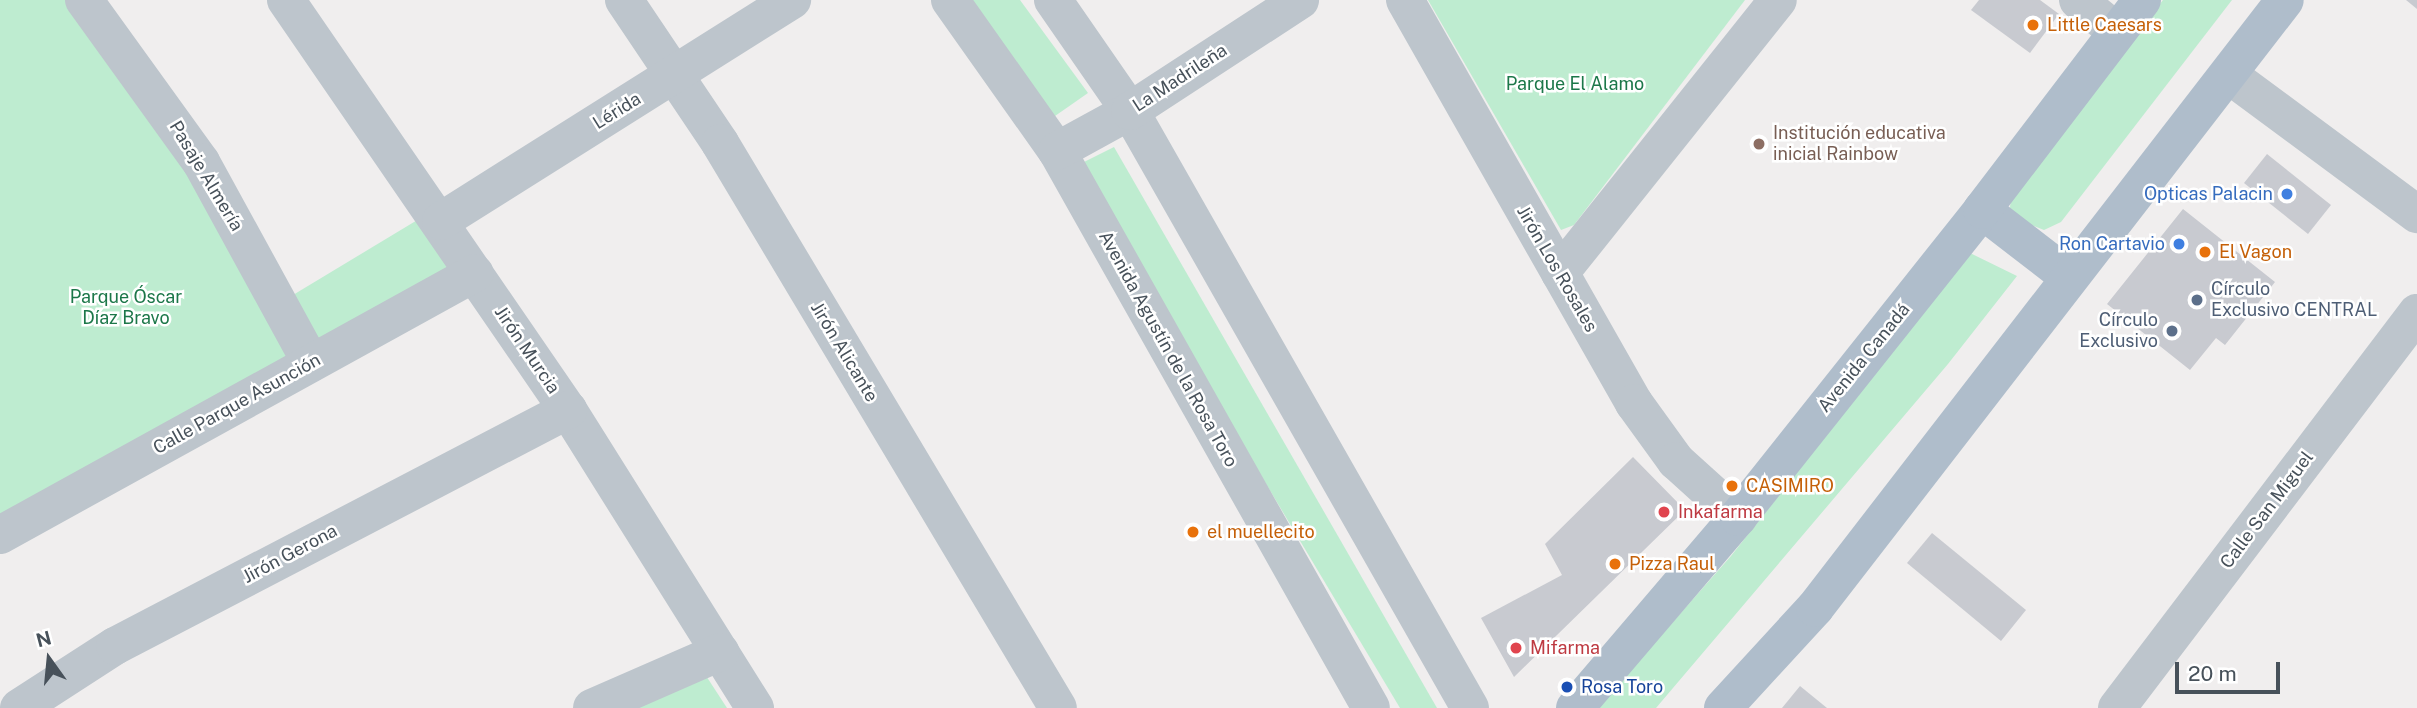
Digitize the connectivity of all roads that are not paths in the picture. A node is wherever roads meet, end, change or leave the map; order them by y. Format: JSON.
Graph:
{"nodes":[{"id":1,"x":84,"y":0,"type":"edge"},
{"id":2,"x":286,"y":0,"type":"edge"},
{"id":3,"x":624,"y":0,"type":"edge"},
{"id":4,"x":792,"y":0,"type":"edge"},
{"id":5,"x":950,"y":0,"type":"edge"},
{"id":6,"x":1053,"y":0,"type":"edge"},
{"id":7,"x":1300,"y":0,"type":"edge"},
{"id":8,"x":1405,"y":0,"type":"edge"},
{"id":9,"x":1778,"y":0,"type":"edge"},
{"id":10,"x":2078,"y":0,"type":"edge"},
{"id":11,"x":2142,"y":0,"type":"edge"},
{"id":12,"x":2285,"y":0,"type":"edge"},
{"id":13,"x":2118,"y":32,"type":"junction"},
{"id":14,"x":677,"y":73,"type":"junction"},
{"id":15,"x":2229,"y":75,"type":"junction"},
{"id":16,"x":1130,"y":111,"type":"junction"},
{"id":17,"x":1057,"y":151,"type":"junction"},
{"id":18,"x":1982,"y":210,"type":"junction"},
{"id":19,"x":2417,"y":214,"type":"edge"},
{"id":20,"x":441,"y":221,"type":"junction"},
{"id":21,"x":475,"y":273,"type":"junction"},
{"id":22,"x":1560,"y":273,"type":"junction"},
{"id":23,"x":2069,"y":277,"type":"junction"},
{"id":24,"x":2417,"y":313,"type":"edge"},
{"id":25,"x":311,"y":363,"type":"junction"},
{"id":26,"x":568,"y":410,"type":"junction"},
{"id":27,"x":1738,"y":517,"type":"junction"},
{"id":28,"x":0,"y":535,"type":"edge"},
{"id":29,"x":720,"y":652,"type":"junction"},
{"id":30,"x":19,"y":708,"type":"edge"},
{"id":31,"x":592,"y":708,"type":"edge"},
{"id":32,"x":755,"y":708,"type":"edge"},
{"id":33,"x":1058,"y":708,"type":"edge"},
{"id":34,"x":1371,"y":708,"type":"edge"},
{"id":35,"x":1470,"y":708,"type":"edge"},
{"id":36,"x":1575,"y":708,"type":"edge"},
{"id":37,"x":1723,"y":708,"type":"edge"},
{"id":38,"x":2117,"y":708,"type":"edge"}],
"edges":[{"from":1,"to":25,"type":"street","name":"Pasaje Almería"},
{"from":2,"to":20,"type":"street","name":"Jirón Murcia"},
{"from":3,"to":14,"type":"street","name":"Jirón Alicante"},
{"from":4,"to":14,"type":"street","name":"Lérida"},
{"from":5,"to":17,"type":"street","name":"Avenida Agustín de la Rosa Toro"},
{"from":6,"to":16,"type":"street"},
{"from":7,"to":16,"type":"street","name":"La Madrileña"},
{"from":8,"to":22,"type":"street","name":"Jirón Los Rosales"},
{"from":9,"to":22,"type":"street"},
{"from":10,"to":13,"type":"street"},
{"from":11,"to":13,"type":"main road","name":"Avenida Canadá"},
{"from":12,"to":15,"type":"main road"},
{"from":13,"to":18,"type":"main road","name":"Avenida Canadá"},
{"from":14,"to":20,"type":"street","name":"Lérida"},
{"from":14,"to":33,"type":"street","name":"Jirón Alicante"},
{"from":15,"to":19,"type":"street"},
{"from":15,"to":23,"type":"main road"},
{"from":16,"to":17,"type":"street","name":"La Madrileña"},
{"from":16,"to":35,"type":"street"},
{"from":17,"to":34,"type":"street","name":"Avenida Agustín de la Rosa Toro"},
{"from":18,"to":23,"type":"main road"},
{"from":18,"to":27,"type":"main road","name":"Avenida Canadá"},
{"from":20,"to":21,"type":"street","name":"Jirón Murcia"},
{"from":21,"to":25,"type":"street","name":"Calle Parque Asunción"},
{"from":21,"to":26,"type":"street","name":"Jirón Murcia"},
{"from":22,"to":27,"type":"street","name":"Jirón Los Rosales"},
{"from":23,"to":37,"type":"main road"},
{"from":24,"to":38,"type":"street","name":"Calle San Miguel"},
{"from":25,"to":28,"type":"street","name":"Calle Parque Asunción"},
{"from":26,"to":29,"type":"street","name":"Jirón Murcia"},
{"from":26,"to":30,"type":"street","name":"Jirón Gerona"},
{"from":27,"to":36,"type":"main road","name":"Avenida Canadá"},
{"from":29,"to":31,"type":"street"},
{"from":29,"to":32,"type":"street","name":"Jirón Murcia"}]}
